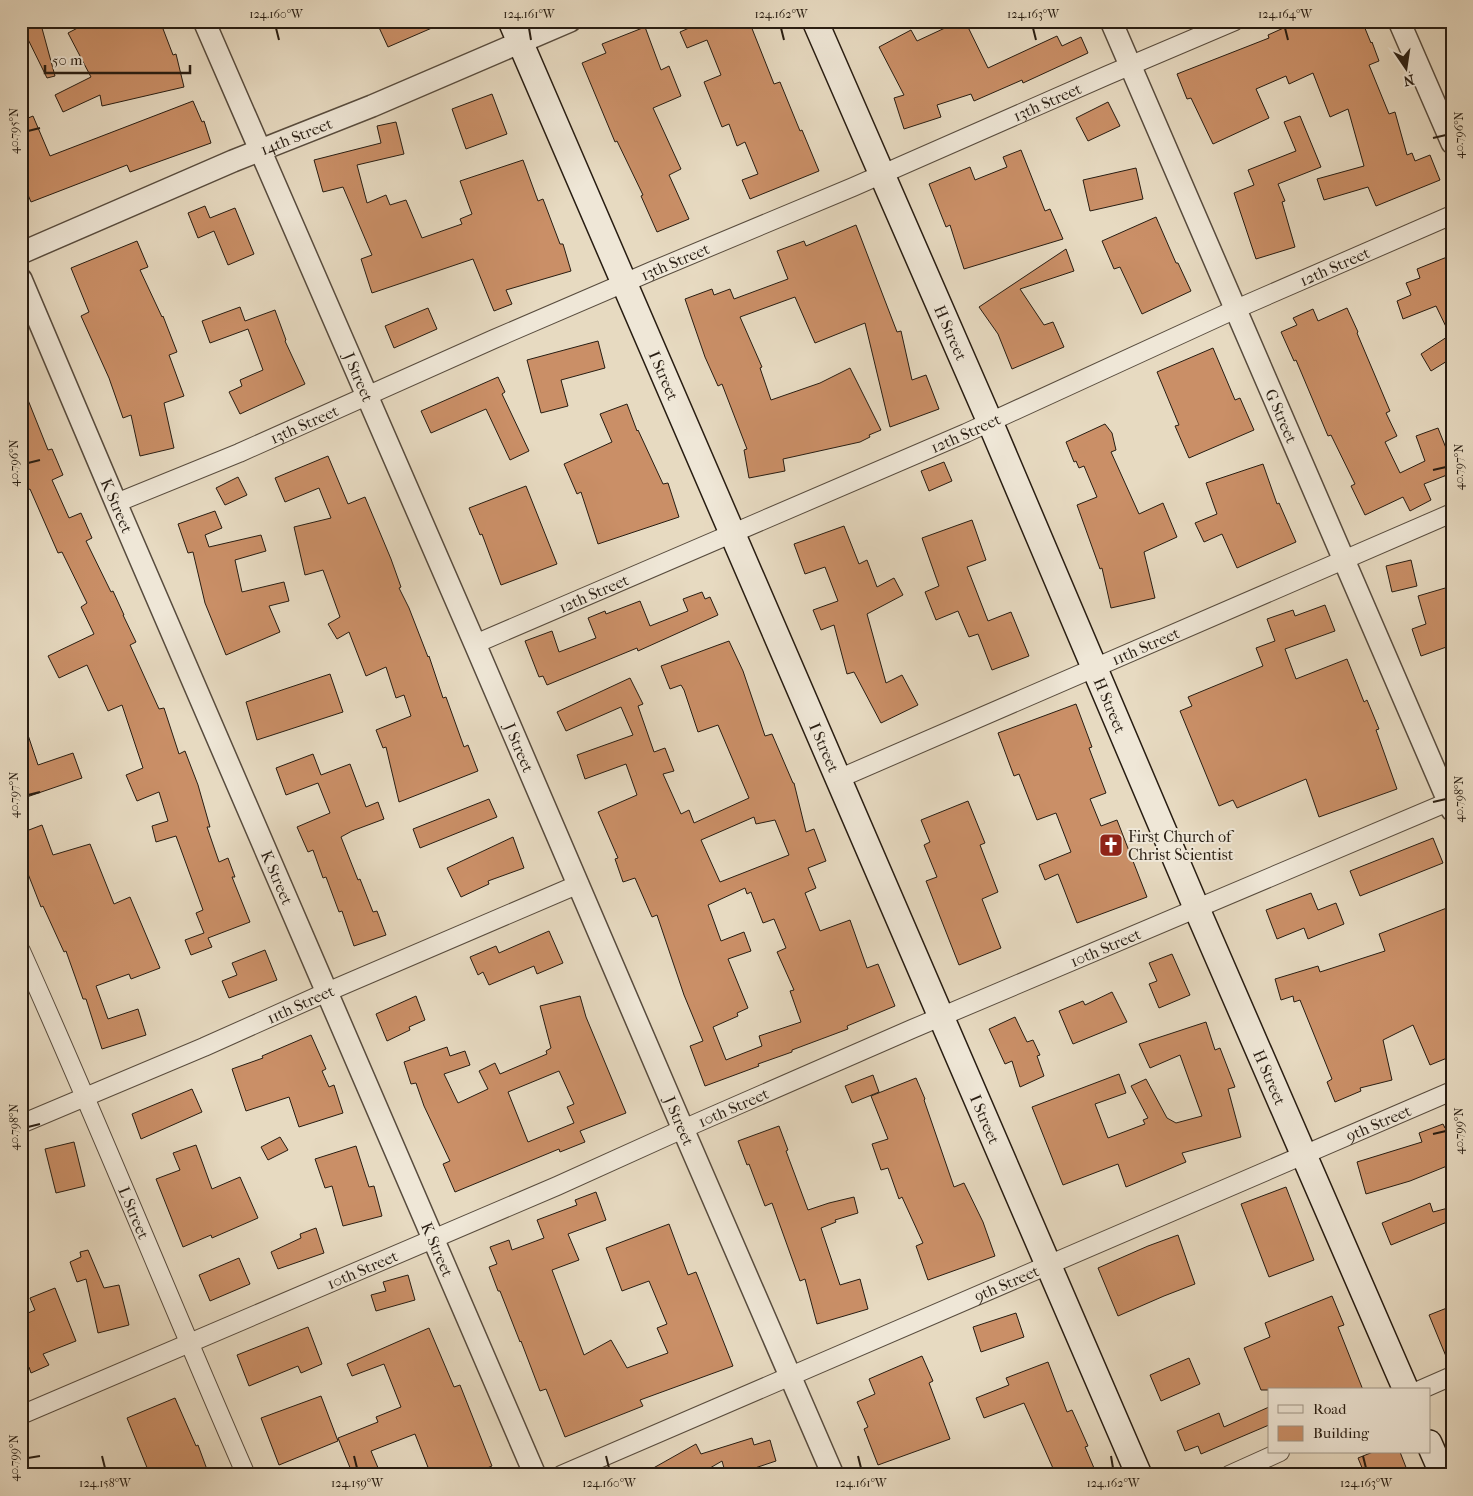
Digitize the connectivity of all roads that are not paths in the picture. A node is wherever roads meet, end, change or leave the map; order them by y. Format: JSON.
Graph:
{"nodes":[{"id":1,"x":204,"y":21,"type":"edge"},
{"id":2,"x":511,"y":21,"type":"edge"},
{"id":3,"x":570,"y":21,"type":"edge"},
{"id":4,"x":815,"y":21,"type":"edge"},
{"id":5,"x":1111,"y":21,"type":"edge"},
{"id":6,"x":1235,"y":21,"type":"edge"},
{"id":7,"x":1399,"y":21,"type":"edge"},
{"id":8,"x":521,"y":44,"type":"junction"},
{"id":9,"x":1130,"y":66,"type":"junction"},
{"id":10,"x":1452,"y":144,"type":"edge"},
{"id":11,"x":261,"y":150,"type":"junction"},
{"id":12,"x":882,"y":174,"type":"junction"},
{"id":13,"x":1452,"y":215,"type":"edge"},
{"id":14,"x":21,"y":253,"type":"edge"},
{"id":15,"x":21,"y":279,"type":"edge"},
{"id":16,"x":624,"y":284,"type":"junction"},
{"id":17,"x":1236,"y":309,"type":"junction"},
{"id":18,"x":367,"y":395,"type":"junction"},
{"id":19,"x":990,"y":422,"type":"junction"},
{"id":20,"x":116,"y":503,"type":"junction"},
{"id":21,"x":1452,"y":514,"type":"edge"},
{"id":22,"x":732,"y":533,"type":"junction"},
{"id":23,"x":1345,"y":560,"type":"junction"},
{"id":24,"x":475,"y":644,"type":"junction"},
{"id":25,"x":1095,"y":668,"type":"junction"},
{"id":26,"x":838,"y":779,"type":"junction"},
{"id":27,"x":1450,"y":806,"type":"edge"},
{"id":28,"x":579,"y":884,"type":"junction"},
{"id":29,"x":1196,"y":907,"type":"junction"},
{"id":30,"x":21,"y":951,"type":"edge"},
{"id":31,"x":327,"y":992,"type":"junction"},
{"id":32,"x":941,"y":1017,"type":"junction"},
{"id":33,"x":1452,"y":1090,"type":"edge"},
{"id":34,"x":84,"y":1097,"type":"junction"},
{"id":35,"x":21,"y":1124,"type":"edge"},
{"id":36,"x":683,"y":1129,"type":"junction"},
{"id":37,"x":1304,"y":1154,"type":"junction"},
{"id":38,"x":434,"y":1239,"type":"junction"},
{"id":39,"x":1048,"y":1265,"type":"junction"},
{"id":40,"x":188,"y":1343,"type":"junction"},
{"id":41,"x":790,"y":1376,"type":"junction"},
{"id":42,"x":1452,"y":1376,"type":"edge"},
{"id":43,"x":1405,"y":1388,"type":"edge"},
{"id":44,"x":1425,"y":1388,"type":"edge"},
{"id":45,"x":21,"y":1415,"type":"edge"},
{"id":46,"x":1430,"y":1445,"type":"edge"},
{"id":47,"x":1276,"y":1454,"type":"edge"},
{"id":48,"x":246,"y":1475,"type":"edge"},
{"id":49,"x":535,"y":1475,"type":"edge"},
{"id":50,"x":561,"y":1475,"type":"edge"},
{"id":51,"x":833,"y":1475,"type":"edge"},
{"id":52,"x":1139,"y":1475,"type":"edge"},
{"id":53,"x":1230,"y":1475,"type":"edge"},
{"id":54,"x":1443,"y":1475,"type":"edge"}],
"edges":[{"from":1,"to":11,"type":"street","name":"J Street"},
{"from":2,"to":8,"type":"main road","name":"I Street"},
{"from":3,"to":8,"type":"street","name":"14th Street"},
{"from":4,"to":12,"type":"main road","name":"H Street"},
{"from":5,"to":9,"type":"street","name":"G Street"},
{"from":6,"to":9,"type":"street","name":"13th Street"},
{"from":7,"to":10,"type":"street"},
{"from":8,"to":11,"type":"street","name":"14th Street"},
{"from":8,"to":16,"type":"main road","name":"I Street"},
{"from":9,"to":12,"type":"street","name":"13th Street"},
{"from":9,"to":17,"type":"street","name":"G Street"},
{"from":11,"to":14,"type":"street","name":"14th Street"},
{"from":11,"to":18,"type":"street","name":"J Street"},
{"from":12,"to":16,"type":"street","name":"13th Street"},
{"from":12,"to":19,"type":"main road","name":"H Street"},
{"from":13,"to":17,"type":"street","name":"12th Street"},
{"from":15,"to":20,"type":"street","name":"K Street"},
{"from":16,"to":18,"type":"street","name":"13th Street"},
{"from":16,"to":22,"type":"main road","name":"I Street"},
{"from":17,"to":19,"type":"street","name":"12th Street"},
{"from":17,"to":23,"type":"street","name":"G Street"},
{"from":18,"to":20,"type":"street","name":"13th Street"},
{"from":18,"to":24,"type":"street","name":"J Street"},
{"from":19,"to":22,"type":"street","name":"12th Street"},
{"from":19,"to":25,"type":"main road","name":"H Street"},
{"from":20,"to":31,"type":"street","name":"K Street"},
{"from":21,"to":23,"type":"street","name":"11th Street"},
{"from":22,"to":24,"type":"street","name":"12th Street"},
{"from":22,"to":26,"type":"main road","name":"I Street"},
{"from":23,"to":25,"type":"street","name":"11th Street"},
{"from":23,"to":27,"type":"street","name":"G Street"},
{"from":24,"to":28,"type":"street","name":"J Street"},
{"from":25,"to":26,"type":"street","name":"11th Street"},
{"from":25,"to":29,"type":"main road","name":"H Street"},
{"from":26,"to":32,"type":"main road","name":"I Street"},
{"from":27,"to":29,"type":"street","name":"10th Street"},
{"from":28,"to":31,"type":"street","name":"11th Street"},
{"from":28,"to":36,"type":"street","name":"J Street"},
{"from":29,"to":32,"type":"street","name":"10th Street"},
{"from":29,"to":37,"type":"main road","name":"H Street"},
{"from":30,"to":34,"type":"street","name":"L Street"},
{"from":31,"to":34,"type":"street","name":"11th Street"},
{"from":31,"to":38,"type":"street","name":"K Street"},
{"from":32,"to":36,"type":"street","name":"10th Street"},
{"from":32,"to":39,"type":"main road","name":"I Street"},
{"from":33,"to":37,"type":"street","name":"9th Street"},
{"from":34,"to":35,"type":"street","name":"11th Street"},
{"from":34,"to":40,"type":"street","name":"L Street"},
{"from":36,"to":38,"type":"street","name":"10th Street"},
{"from":36,"to":41,"type":"street","name":"J Street"},
{"from":37,"to":39,"type":"street","name":"9th Street"},
{"from":37,"to":43,"type":"main road","name":"H Street"},
{"from":38,"to":40,"type":"street","name":"10th Street"},
{"from":38,"to":49,"type":"street","name":"K Street"},
{"from":39,"to":41,"type":"street","name":"9th Street"},
{"from":39,"to":52,"type":"main road","name":"I Street"},
{"from":40,"to":45,"type":"street","name":"10th Street"},
{"from":40,"to":48,"type":"street","name":"L Street"},
{"from":41,"to":50,"type":"street","name":"9th Street"},
{"from":41,"to":51,"type":"street","name":"J Street"},
{"from":42,"to":44,"type":"street"},
{"from":46,"to":54,"type":"main road"},
{"from":47,"to":53,"type":"street"}]}
